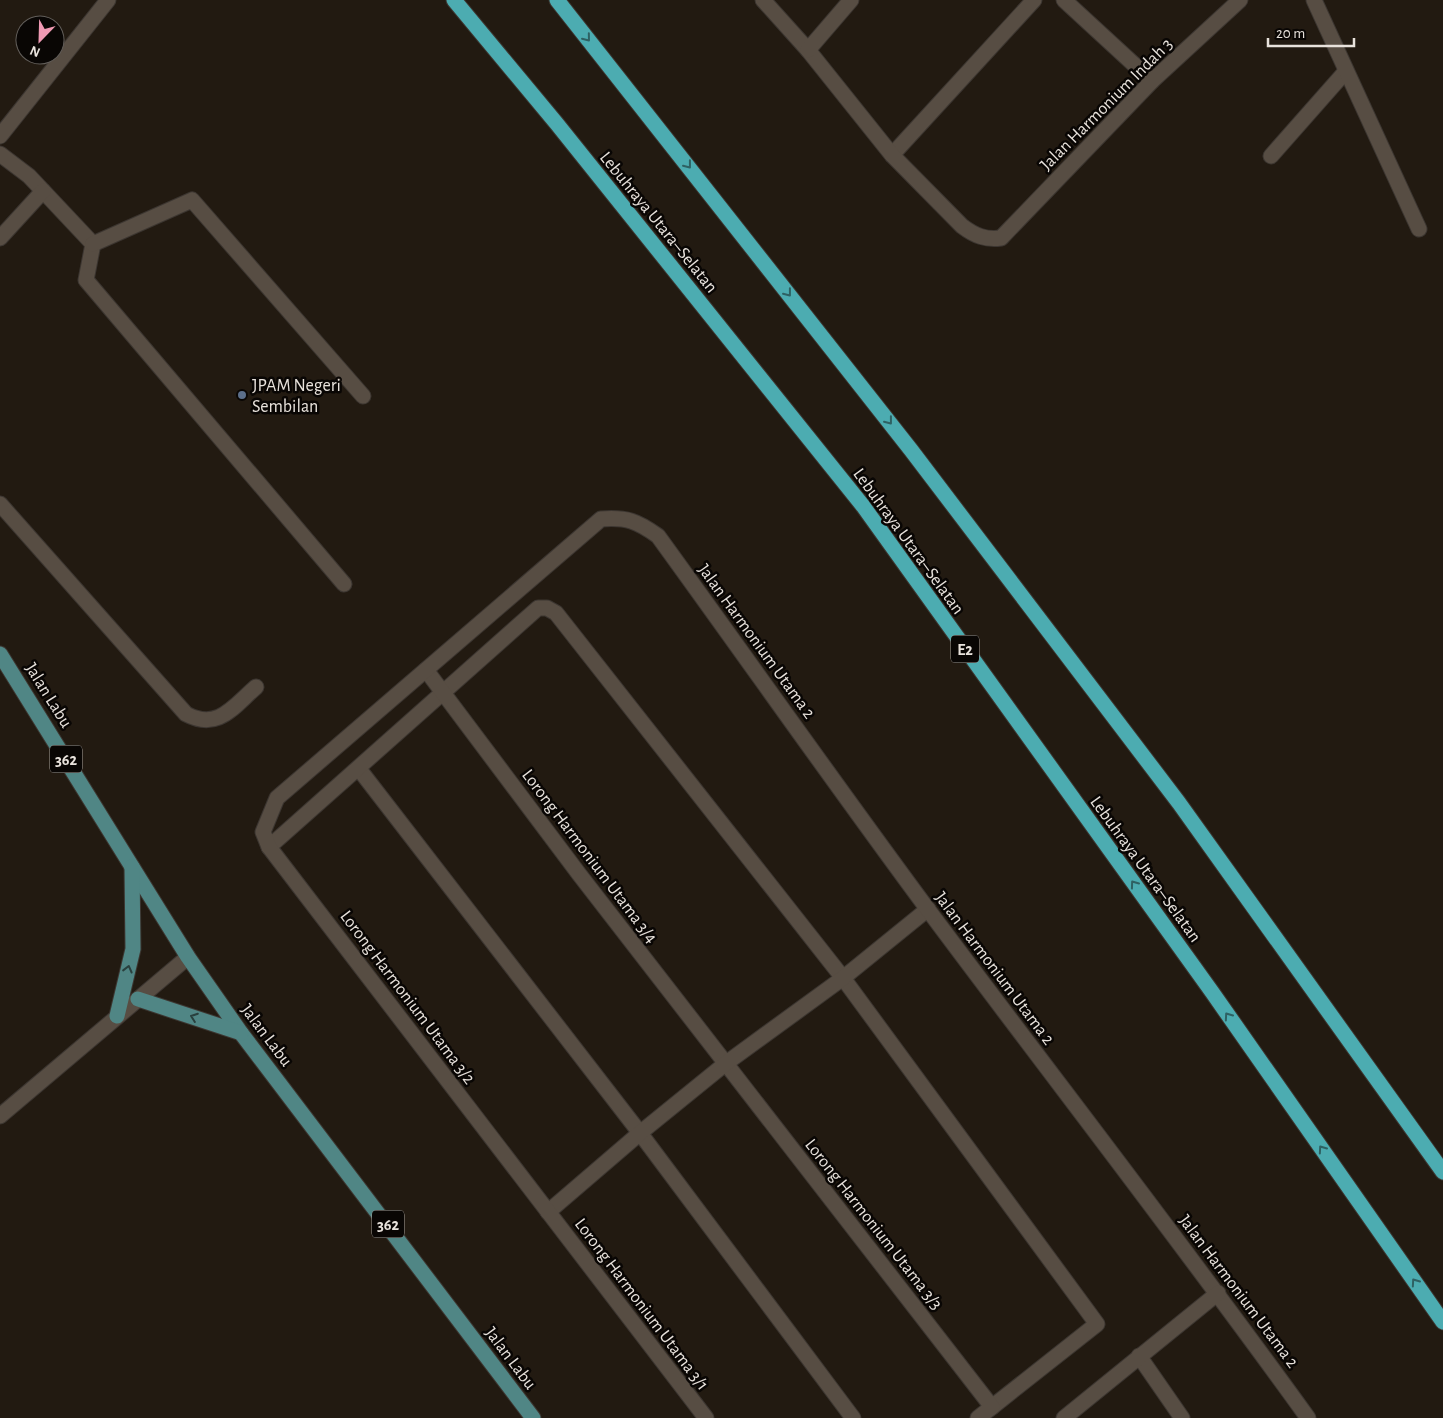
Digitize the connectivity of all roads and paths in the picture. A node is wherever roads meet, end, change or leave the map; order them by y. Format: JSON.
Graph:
{"nodes":[{"id":1,"x":108,"y":0,"type":"edge"},
{"id":2,"x":454,"y":0,"type":"edge"},
{"id":3,"x":557,"y":0,"type":"edge"},
{"id":4,"x":762,"y":0,"type":"edge"},
{"id":5,"x":852,"y":0,"type":"edge"},
{"id":6,"x":1034,"y":0,"type":"edge"},
{"id":7,"x":1064,"y":0,"type":"edge"},
{"id":8,"x":1240,"y":0,"type":"edge"},
{"id":9,"x":1314,"y":0,"type":"edge"},
{"id":10,"x":808,"y":50,"type":"junction"},
{"id":11,"x":1346,"y":71,"type":"junction"},
{"id":12,"x":1152,"y":81,"type":"junction"},
{"id":13,"x":0,"y":136,"type":"edge"},
{"id":14,"x":0,"y":154,"type":"edge"},
{"id":15,"x":892,"y":155,"type":"junction"},
{"id":16,"x":1271,"y":156,"type":"dead end"},
{"id":17,"x":44,"y":191,"type":"junction"},
{"id":18,"x":1419,"y":229,"type":"dead end"},
{"id":19,"x":0,"y":238,"type":"edge"},
{"id":20,"x":93,"y":244,"type":"junction"},
{"id":21,"x":363,"y":396,"type":"dead end"},
{"id":22,"x":0,"y":504,"type":"edge"},
{"id":23,"x":344,"y":584,"type":"dead end"},
{"id":24,"x":0,"y":654,"type":"edge"},
{"id":25,"x":426,"y":670,"type":"junction"},
{"id":26,"x":256,"y":687,"type":"dead end"},
{"id":27,"x":442,"y":691,"type":"junction"},
{"id":28,"x":359,"y":769,"type":"junction"},
{"id":29,"x":269,"y":847,"type":"junction"},
{"id":30,"x":131,"y":864,"type":"junction"},
{"id":31,"x":928,"y":909,"type":"junction"},
{"id":32,"x":188,"y":957,"type":"junction"},
{"id":33,"x":844,"y":978,"type":"junction"},
{"id":34,"x":138,"y":999,"type":"junction"},
{"id":35,"x":117,"y":1016,"type":"junction"},
{"id":36,"x":241,"y":1033,"type":"junction"},
{"id":37,"x":725,"y":1064,"type":"junction"},
{"id":38,"x":0,"y":1116,"type":"edge"},
{"id":39,"x":640,"y":1133,"type":"junction"},
{"id":40,"x":1443,"y":1172,"type":"edge"},
{"id":41,"x":548,"y":1212,"type":"junction"},
{"id":42,"x":1218,"y":1293,"type":"junction"},
{"id":43,"x":1443,"y":1322,"type":"edge"},
{"id":44,"x":1139,"y":1356,"type":"junction"},
{"id":45,"x":992,"y":1407,"type":"junction"},
{"id":46,"x":533,"y":1418,"type":"edge"},
{"id":47,"x":706,"y":1418,"type":"edge"},
{"id":48,"x":853,"y":1418,"type":"edge"},
{"id":49,"x":978,"y":1418,"type":"edge"},
{"id":50,"x":1064,"y":1418,"type":"edge"},
{"id":51,"x":1182,"y":1418,"type":"edge"},
{"id":52,"x":1308,"y":1418,"type":"edge"}],
"edges":[{"from":1,"to":13,"type":"street"},
{"from":43,"to":2,"type":"highway","name":"Lebuhraya Utara–Selatan","number":"E2","one_way":true},
{"from":3,"to":40,"type":"highway","one_way":true},
{"from":4,"to":10,"type":"street"},
{"from":5,"to":10,"type":"street"},
{"from":6,"to":15,"type":"street"},
{"from":7,"to":12,"type":"street"},
{"from":8,"to":12,"type":"street","name":"Jalan Harmonium Indah 3"},
{"from":9,"to":11,"type":"street"},
{"from":10,"to":15,"type":"street"},
{"from":11,"to":16,"type":"street"},
{"from":11,"to":18,"type":"street"},
{"from":12,"to":15,"type":"street","name":"Jalan Harmonium Indah 3"},
{"from":14,"to":17,"type":"street"},
{"from":17,"to":19,"type":"street"},
{"from":17,"to":20,"type":"street"},
{"from":20,"to":21,"type":"street"},
{"from":20,"to":23,"type":"street"},
{"from":22,"to":26,"type":"street"},
{"from":24,"to":30,"type":"main road","name":"Jalan Labu","number":"362"},
{"from":25,"to":27,"type":"street","name":"Lorong Harmonium Utama 3/4"},
{"from":25,"to":29,"type":"street"},
{"from":25,"to":31,"type":"street","name":"Jalan Harmonium Utama 2"},
{"from":27,"to":28,"type":"street"},
{"from":27,"to":33,"type":"street"},
{"from":27,"to":37,"type":"street","name":"Lorong Harmonium Utama 3/4"},
{"from":28,"to":29,"type":"street"},
{"from":28,"to":39,"type":"street"},
{"from":29,"to":41,"type":"street","name":"Lorong Harmonium Utama 3/2"},
{"from":30,"to":32,"type":"main road","name":"Jalan Labu","number":"362"},
{"from":35,"to":30,"type":"main road","one_way":true},
{"from":31,"to":33,"type":"street"},
{"from":31,"to":42,"type":"street","name":"Jalan Harmonium Utama 2"},
{"from":32,"to":34,"type":"street"},
{"from":32,"to":36,"type":"main road","name":"Jalan Labu","number":"362"},
{"from":33,"to":37,"type":"street"},
{"from":33,"to":45,"type":"street"},
{"from":34,"to":35,"type":"street"},
{"from":36,"to":34,"type":"main road","one_way":true},
{"from":35,"to":38,"type":"street"},
{"from":36,"to":46,"type":"main road","name":"Jalan Labu","number":"362"},
{"from":37,"to":39,"type":"street"},
{"from":37,"to":45,"type":"street","name":"Lorong Harmonium Utama 3/3"},
{"from":39,"to":41,"type":"street"},
{"from":39,"to":48,"type":"street"},
{"from":41,"to":47,"type":"street","name":"Lorong Harmonium Utama 3/1"},
{"from":42,"to":44,"type":"street"},
{"from":42,"to":52,"type":"street","name":"Jalan Harmonium Utama 2"},
{"from":44,"to":50,"type":"street"},
{"from":44,"to":51,"type":"street"},
{"from":45,"to":49,"type":"street"}]}
